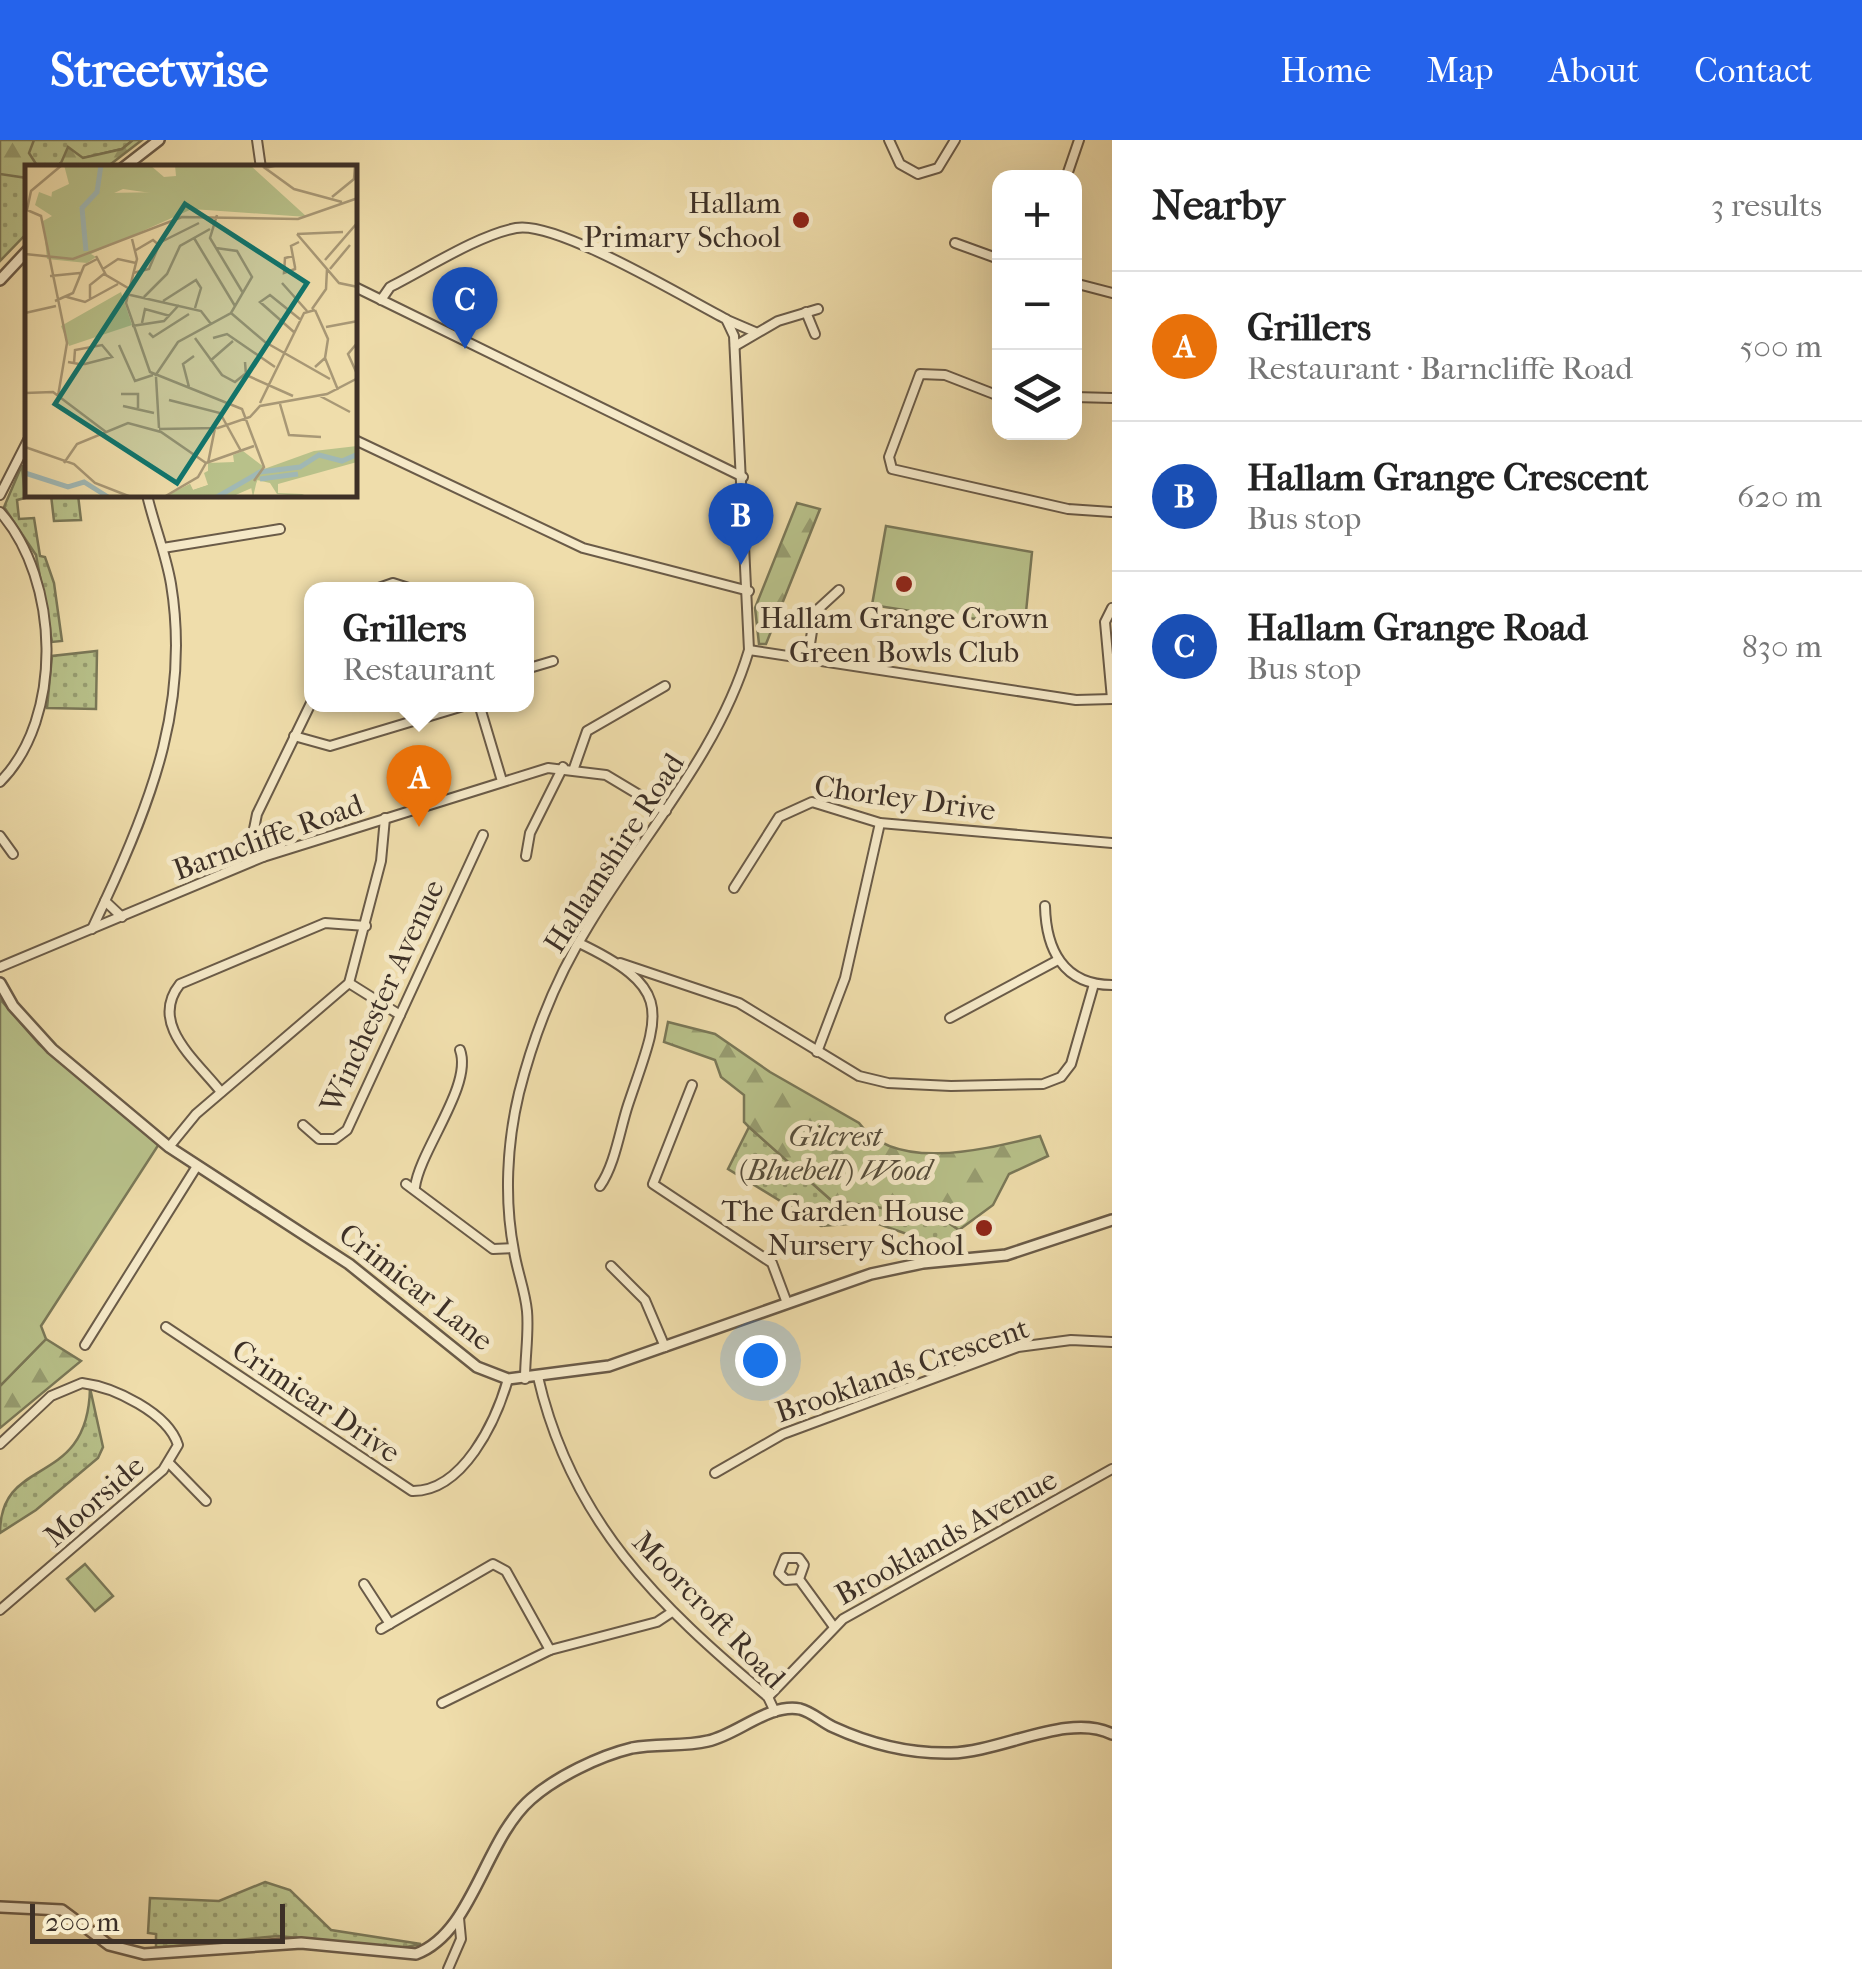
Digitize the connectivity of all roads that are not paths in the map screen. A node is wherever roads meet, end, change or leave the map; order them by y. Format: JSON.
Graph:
{"nodes":[{"id":1,"x":159,"y":140,"type":"edge"},
{"id":2,"x":257,"y":140,"type":"edge"},
{"id":3,"x":889,"y":140,"type":"edge"},
{"id":4,"x":956,"y":140,"type":"edge"},
{"id":5,"x":1080,"y":140,"type":"edge"},
{"id":6,"x":127,"y":165,"type":"edge"},
{"id":7,"x":261,"y":165,"type":"edge"},
{"id":8,"x":1069,"y":170,"type":"edge"},
{"id":9,"x":955,"y":243,"type":"dead end"},
{"id":10,"x":25,"y":253,"type":"edge"},
{"id":11,"x":992,"y":255,"type":"edge"},
{"id":12,"x":0,"y":280,"type":"edge"},
{"id":13,"x":1082,"y":286,"type":"edge"},
{"id":14,"x":358,"y":288,"type":"edge"},
{"id":15,"x":1112,"y":293,"type":"edge"},
{"id":16,"x":381,"y":300,"type":"junction"},
{"id":17,"x":818,"y":309,"type":"dead end"},
{"id":18,"x":806,"y":312,"type":"junction"},
{"id":19,"x":726,"y":319,"type":"junction"},
{"id":20,"x":755,"y":332,"type":"junction"},
{"id":21,"x":815,"y":334,"type":"dead end"},
{"id":22,"x":735,"y":346,"type":"junction"},
{"id":23,"x":992,"y":393,"type":"edge"},
{"id":24,"x":1082,"y":397,"type":"edge"},
{"id":25,"x":1112,"y":398,"type":"edge"},
{"id":26,"x":358,"y":441,"type":"edge"},
{"id":27,"x":25,"y":446,"type":"edge"},
{"id":28,"x":743,"y":477,"type":"junction"},
{"id":29,"x":0,"y":495,"type":"edge"},
{"id":30,"x":148,"y":498,"type":"edge"},
{"id":31,"x":0,"y":512,"type":"edge"},
{"id":32,"x":1112,"y":512,"type":"edge"},
{"id":33,"x":280,"y":529,"type":"dead end"},
{"id":34,"x":163,"y":548,"type":"junction"},
{"id":35,"x":839,"y":590,"type":"dead end"},
{"id":36,"x":749,"y":592,"type":"junction"},
{"id":37,"x":1112,"y":608,"type":"edge"},
{"id":38,"x":749,"y":650,"type":"junction"},
{"id":39,"x":808,"y":657,"type":"junction"},
{"id":40,"x":554,"y":661,"type":"dead end"},
{"id":41,"x":534,"y":667,"type":"edge"},
{"id":42,"x":646,"y":684,"type":"dead end"},
{"id":43,"x":665,"y":686,"type":"dead end"},
{"id":44,"x":652,"y":694,"type":"junction"},
{"id":45,"x":1112,"y":699,"type":"edge"},
{"id":46,"x":306,"y":712,"type":"edge"},
{"id":47,"x":443,"y":712,"type":"edge"},
{"id":48,"x":481,"y":712,"type":"edge"},
{"id":49,"x":294,"y":736,"type":"junction"},
{"id":50,"x":563,"y":767,"type":"junction"},
{"id":51,"x":574,"y":768,"type":"junction"},
{"id":52,"x":502,"y":781,"type":"junction"},
{"id":53,"x":0,"y":782,"type":"edge"},
{"id":54,"x":666,"y":811,"type":"junction"},
{"id":55,"x":384,"y":818,"type":"junction"},
{"id":56,"x":880,"y":823,"type":"junction"},
{"id":57,"x":483,"y":834,"type":"dead end"},
{"id":58,"x":0,"y":836,"type":"edge"},
{"id":59,"x":1112,"y":843,"type":"edge"},
{"id":60,"x":14,"y":854,"type":"dead end"},
{"id":61,"x":526,"y":856,"type":"dead end"},
{"id":62,"x":263,"y":858,"type":"junction"},
{"id":63,"x":734,"y":888,"type":"dead end"},
{"id":64,"x":105,"y":902,"type":"junction"},
{"id":65,"x":1045,"y":906,"type":"dead end"},
{"id":66,"x":122,"y":917,"type":"junction"},
{"id":67,"x":366,"y":926,"type":"junction"},
{"id":68,"x":92,"y":930,"type":"junction"},
{"id":69,"x":579,"y":943,"type":"junction"},
{"id":70,"x":1058,"y":960,"type":"junction"},
{"id":71,"x":620,"y":962,"type":"junction"},
{"id":72,"x":0,"y":967,"type":"edge"},
{"id":73,"x":646,"y":969,"type":"junction"},
{"id":74,"x":635,"y":974,"type":"junction"},
{"id":75,"x":0,"y":983,"type":"edge"},
{"id":76,"x":349,"y":983,"type":"junction"},
{"id":77,"x":1094,"y":984,"type":"junction"},
{"id":78,"x":1112,"y":985,"type":"edge"},
{"id":79,"x":400,"y":1015,"type":"junction"},
{"id":80,"x":950,"y":1018,"type":"dead end"},
{"id":81,"x":460,"y":1050,"type":"dead end"},
{"id":82,"x":816,"y":1052,"type":"junction"},
{"id":83,"x":692,"y":1085,"type":"dead end"},
{"id":84,"x":221,"y":1092,"type":"junction"},
{"id":85,"x":303,"y":1124,"type":"dead end"},
{"id":86,"x":170,"y":1146,"type":"junction"},
{"id":87,"x":197,"y":1166,"type":"junction"},
{"id":88,"x":600,"y":1186,"type":"dead end"},
{"id":89,"x":1112,"y":1220,"type":"edge"},
{"id":90,"x":513,"y":1248,"type":"junction"},
{"id":91,"x":611,"y":1266,"type":"dead end"},
{"id":92,"x":787,"y":1303,"type":"junction"},
{"id":93,"x":166,"y":1327,"type":"dead end"},
{"id":94,"x":1112,"y":1342,"type":"edge"},
{"id":95,"x":85,"y":1345,"type":"dead end"},
{"id":96,"x":665,"y":1347,"type":"junction"},
{"id":97,"x":538,"y":1377,"type":"junction"},
{"id":98,"x":524,"y":1379,"type":"junction"},
{"id":99,"x":508,"y":1380,"type":"junction"},
{"id":100,"x":0,"y":1444,"type":"edge"},
{"id":101,"x":170,"y":1464,"type":"junction"},
{"id":102,"x":1112,"y":1469,"type":"edge"},
{"id":103,"x":715,"y":1473,"type":"dead end"},
{"id":104,"x":206,"y":1500,"type":"dead end"},
{"id":105,"x":800,"y":1579,"type":"dead end"},
{"id":106,"x":364,"y":1584,"type":"dead end"},
{"id":107,"x":0,"y":1610,"type":"edge"},
{"id":108,"x":672,"y":1612,"type":"junction"},
{"id":109,"x":390,"y":1624,"type":"junction"},
{"id":110,"x":834,"y":1627,"type":"junction"},
{"id":111,"x":380,"y":1629,"type":"dead end"},
{"id":112,"x":550,"y":1650,"type":"junction"},
{"id":113,"x":768,"y":1697,"type":"junction"},
{"id":114,"x":442,"y":1703,"type":"dead end"},
{"id":115,"x":775,"y":1712,"type":"junction"},
{"id":116,"x":1112,"y":1734,"type":"edge"},
{"id":117,"x":0,"y":1908,"type":"edge"},
{"id":118,"x":458,"y":1918,"type":"junction"},
{"id":119,"x":448,"y":1969,"type":"edge"}],
"edges":[{"from":1,"to":6,"type":"street"},
{"from":2,"to":7,"type":"street"},
{"from":3,"to":4,"type":"street"},
{"from":5,"to":8,"type":"street"},
{"from":9,"to":11,"type":"street"},
{"from":10,"to":12,"type":"street"},
{"from":13,"to":15,"type":"street"},
{"from":14,"to":16,"type":"street"},
{"from":16,"to":19,"type":"street"},
{"from":16,"to":28,"type":"street"},
{"from":17,"to":18,"type":"street"},
{"from":18,"to":20,"type":"street"},
{"from":18,"to":21,"type":"street"},
{"from":19,"to":20,"type":"street"},
{"from":19,"to":22,"type":"street"},
{"from":20,"to":22,"type":"street"},
{"from":22,"to":28,"type":"street"},
{"from":23,"to":32,"type":"street"},
{"from":24,"to":25,"type":"street"},
{"from":26,"to":36,"type":"street"},
{"from":27,"to":29,"type":"street"},
{"from":28,"to":36,"type":"street"},
{"from":30,"to":34,"type":"street"},
{"from":31,"to":53,"type":"street"},
{"from":33,"to":34,"type":"street"},
{"from":34,"to":64,"type":"street"},
{"from":35,"to":39,"type":"street"},
{"from":36,"to":38,"type":"street"},
{"from":37,"to":45,"type":"street"},
{"from":38,"to":39,"type":"street"},
{"from":38,"to":54,"type":"street","name":"Hallamshire Road"},
{"from":39,"to":45,"type":"street"},
{"from":40,"to":41,"type":"street"},
{"from":42,"to":44,"type":"street"},
{"from":43,"to":44,"type":"street"},
{"from":44,"to":51,"type":"street"},
{"from":46,"to":49,"type":"street"},
{"from":47,"to":49,"type":"street"},
{"from":48,"to":52,"type":"street"},
{"from":49,"to":62,"type":"street"},
{"from":50,"to":51,"type":"street","name":"Barncliffe Road"},
{"from":50,"to":52,"type":"street","name":"Barncliffe Road"},
{"from":50,"to":61,"type":"street"},
{"from":51,"to":54,"type":"street","name":"Barncliffe Road"},
{"from":52,"to":55,"type":"street","name":"Barncliffe Road"},
{"from":54,"to":69,"type":"street","name":"Hallamshire Road"},
{"from":55,"to":62,"type":"street","name":"Barncliffe Road"},
{"from":55,"to":67,"type":"street"},
{"from":56,"to":59,"type":"street","name":"Chorley Drive"},
{"from":56,"to":63,"type":"street","name":"Chorley Drive"},
{"from":56,"to":82,"type":"street"},
{"from":57,"to":79,"type":"street","name":"Winchester Avenue"},
{"from":58,"to":60,"type":"street"},
{"from":62,"to":66,"type":"street","name":"Barncliffe Road"},
{"from":64,"to":66,"type":"street"},
{"from":64,"to":68,"type":"street"},
{"from":65,"to":70,"type":"street"},
{"from":66,"to":68,"type":"street","name":"Barncliffe Road"},
{"from":67,"to":76,"type":"street"},
{"from":67,"to":84,"type":"street"},
{"from":68,"to":72,"type":"street","name":"Barncliffe Road"},
{"from":69,"to":71,"type":"street"},
{"from":69,"to":90,"type":"street","name":"Hallamshire Road"},
{"from":70,"to":77,"type":"street"},
{"from":70,"to":80,"type":"street"},
{"from":71,"to":73,"type":"street"},
{"from":71,"to":74,"type":"street"},
{"from":73,"to":74,"type":"street"},
{"from":73,"to":82,"type":"street"},
{"from":74,"to":88,"type":"street"},
{"from":75,"to":86,"type":"street","name":"Crimicar Lane"},
{"from":76,"to":79,"type":"street"},
{"from":76,"to":84,"type":"street"},
{"from":77,"to":78,"type":"street"},
{"from":77,"to":82,"type":"street"},
{"from":79,"to":85,"type":"street","name":"Winchester Avenue"},
{"from":81,"to":90,"type":"street"},
{"from":83,"to":92,"type":"street"},
{"from":84,"to":86,"type":"street"},
{"from":86,"to":87,"type":"street","name":"Crimicar Lane"},
{"from":87,"to":95,"type":"street"},
{"from":87,"to":99,"type":"street","name":"Crimicar Lane"},
{"from":89,"to":92,"type":"street","name":"Crimicar Lane"},
{"from":90,"to":98,"type":"street","name":"Hallamshire Road"},
{"from":91,"to":96,"type":"street"},
{"from":92,"to":96,"type":"street","name":"Crimicar Lane"},
{"from":93,"to":99,"type":"street","name":"Crimicar Drive"},
{"from":94,"to":103,"type":"street","name":"Brooklands Crescent"},
{"from":96,"to":97,"type":"street","name":"Crimicar Lane"},
{"from":97,"to":98,"type":"street","name":"Crimicar Lane"},
{"from":97,"to":108,"type":"street","name":"Moorcroft Road"},
{"from":98,"to":99,"type":"street","name":"Crimicar Lane"},
{"from":100,"to":101,"type":"street","name":"Moorside"},
{"from":101,"to":104,"type":"street","name":"Moorside"},
{"from":101,"to":107,"type":"street","name":"Moorside"},
{"from":102,"to":110,"type":"street","name":"Brooklands Avenue"},
{"from":105,"to":110,"type":"street"},
{"from":106,"to":109,"type":"street"},
{"from":108,"to":112,"type":"street"},
{"from":108,"to":113,"type":"street","name":"Moorcroft Road"},
{"from":109,"to":111,"type":"street"},
{"from":109,"to":112,"type":"street"},
{"from":110,"to":113,"type":"street","name":"Brooklands Avenue"},
{"from":112,"to":114,"type":"street"},
{"from":113,"to":115,"type":"street","name":"Moorcroft Road"},
{"from":115,"to":116,"type":"street"},
{"from":115,"to":118,"type":"street"},
{"from":117,"to":118,"type":"street"},
{"from":118,"to":119,"type":"street"}]}
